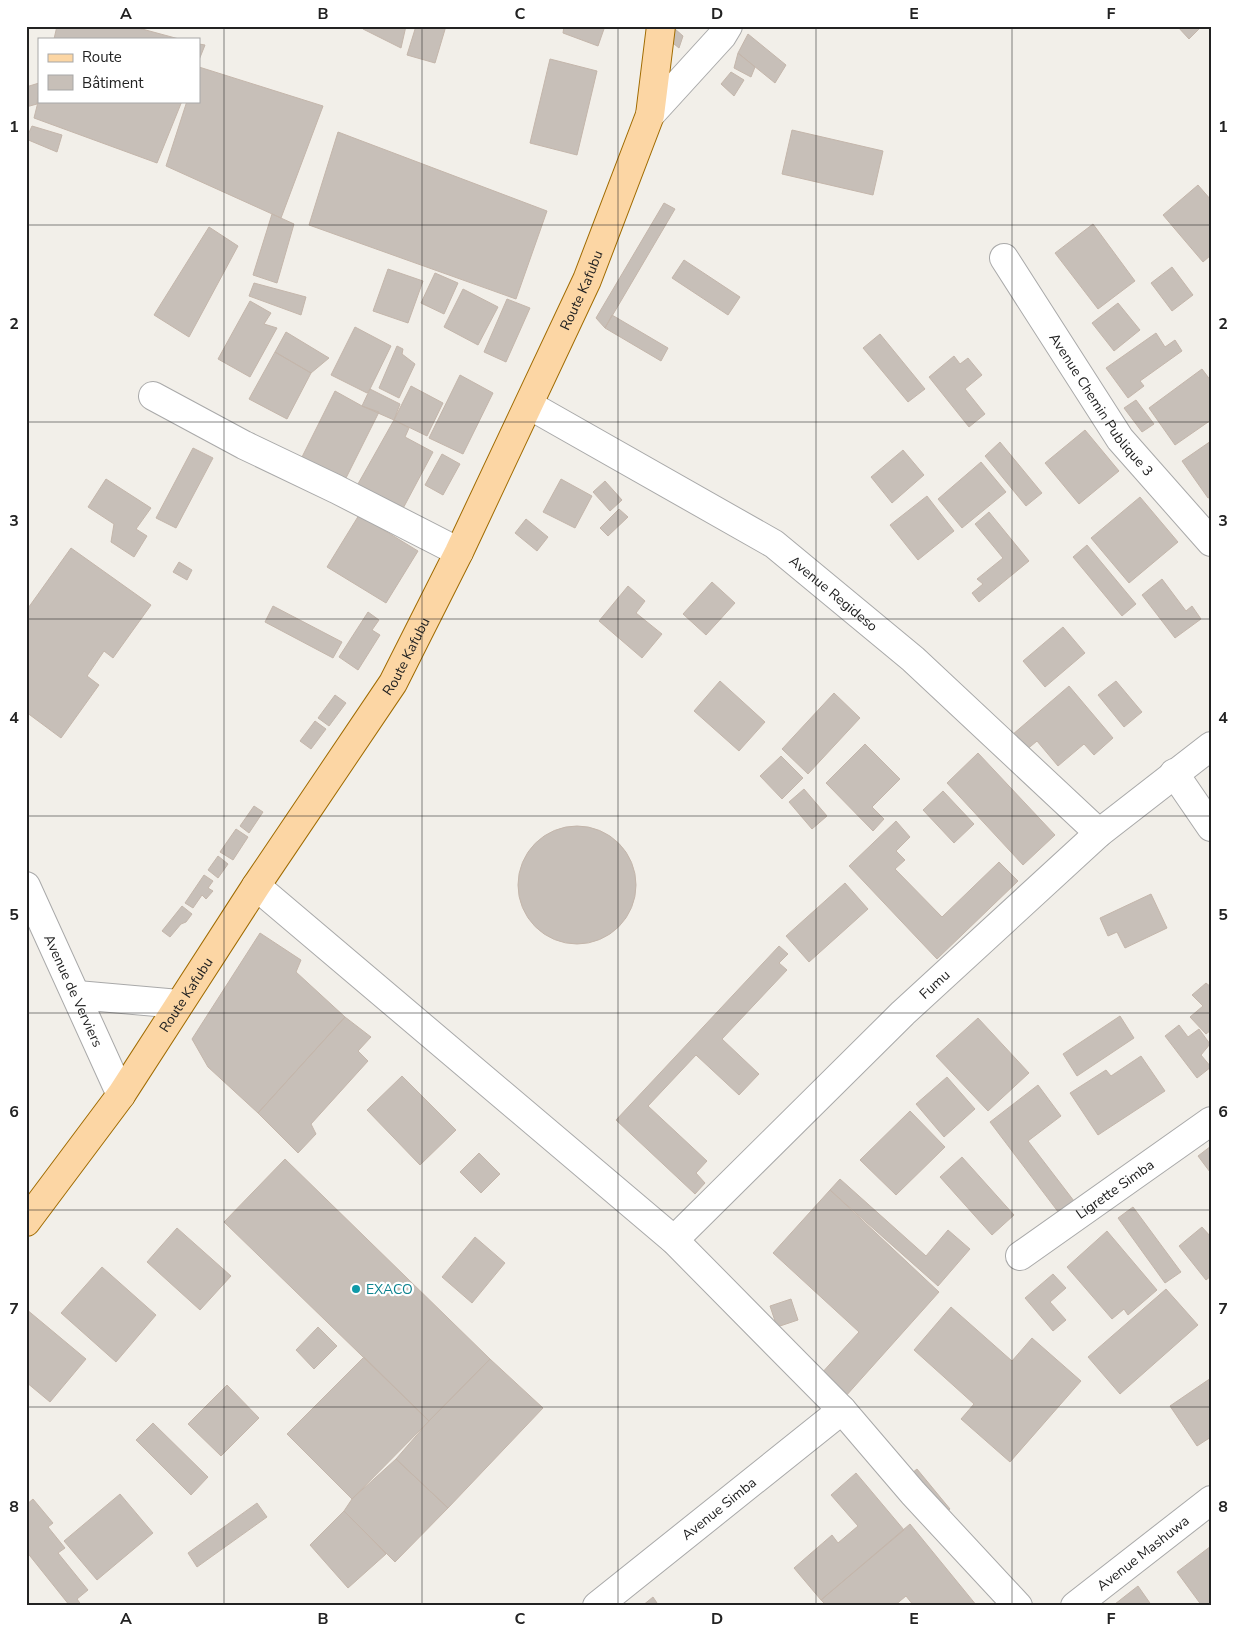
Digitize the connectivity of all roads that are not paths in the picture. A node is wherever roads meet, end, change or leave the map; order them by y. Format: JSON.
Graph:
{"nodes":[{"id":1,"x":662,"y":26,"type":"edge"},
{"id":2,"x":728,"y":26,"type":"edge"},
{"id":3,"x":650,"y":115,"type":"junction"},
{"id":4,"x":1004,"y":258,"type":"dead end"},
{"id":5,"x":153,"y":396,"type":"dead end"},
{"id":6,"x":529,"y":405,"type":"junction"},
{"id":7,"x":1211,"y":542,"type":"edge"},
{"id":8,"x":459,"y":552,"type":"junction"},
{"id":9,"x":1211,"y":746,"type":"edge"},
{"id":10,"x":1174,"y":773,"type":"junction"},
{"id":11,"x":1211,"y":827,"type":"edge"},
{"id":12,"x":1099,"y":833,"type":"junction"},
{"id":13,"x":26,"y":886,"type":"edge"},
{"id":14,"x":256,"y":886,"type":"junction"},
{"id":15,"x":76,"y":995,"type":"junction"},
{"id":16,"x":179,"y":1004,"type":"junction"},
{"id":17,"x":121,"y":1094,"type":"junction"},
{"id":18,"x":1211,"y":1121,"type":"edge"},
{"id":19,"x":26,"y":1222,"type":"edge"},
{"id":20,"x":674,"y":1240,"type":"junction"},
{"id":21,"x":1020,"y":1256,"type":"dead end"},
{"id":22,"x":842,"y":1410,"type":"junction"},
{"id":23,"x":1211,"y":1500,"type":"edge"},
{"id":24,"x":597,"y":1606,"type":"edge"},
{"id":25,"x":1018,"y":1606,"type":"edge"},
{"id":26,"x":1075,"y":1606,"type":"edge"}],
"edges":[{"from":1,"to":3,"type":"main road","name":"Route Kafubu"},
{"from":2,"to":3,"type":"street"},
{"from":3,"to":6,"type":"main road","name":"Route Kafubu"},
{"from":4,"to":7,"type":"street","name":"Avenue Chemin Publique 3"},
{"from":5,"to":8,"type":"street"},
{"from":6,"to":8,"type":"main road","name":"Route Kafubu"},
{"from":6,"to":12,"type":"street","name":"Avenue Regideso"},
{"from":8,"to":14,"type":"main road","name":"Route Kafubu"},
{"from":9,"to":10,"type":"street","name":"Fumu"},
{"from":10,"to":11,"type":"street"},
{"from":10,"to":12,"type":"street","name":"Fumu"},
{"from":12,"to":20,"type":"street","name":"Fumu"},
{"from":13,"to":15,"type":"street","name":"Avenue de Verviers"},
{"from":14,"to":16,"type":"main road","name":"Route Kafubu"},
{"from":14,"to":20,"type":"street"},
{"from":15,"to":16,"type":"street"},
{"from":15,"to":17,"type":"street","name":"Avenue de Verviers"},
{"from":16,"to":17,"type":"main road","name":"Route Kafubu"},
{"from":17,"to":19,"type":"main road","name":"Route Kafubu"},
{"from":18,"to":21,"type":"street","name":"Ligrette Simba"},
{"from":20,"to":22,"type":"street"},
{"from":22,"to":24,"type":"street","name":"Avenue Simba"},
{"from":22,"to":25,"type":"street"},
{"from":23,"to":26,"type":"street","name":"Avenue Mashuwa"}]}
